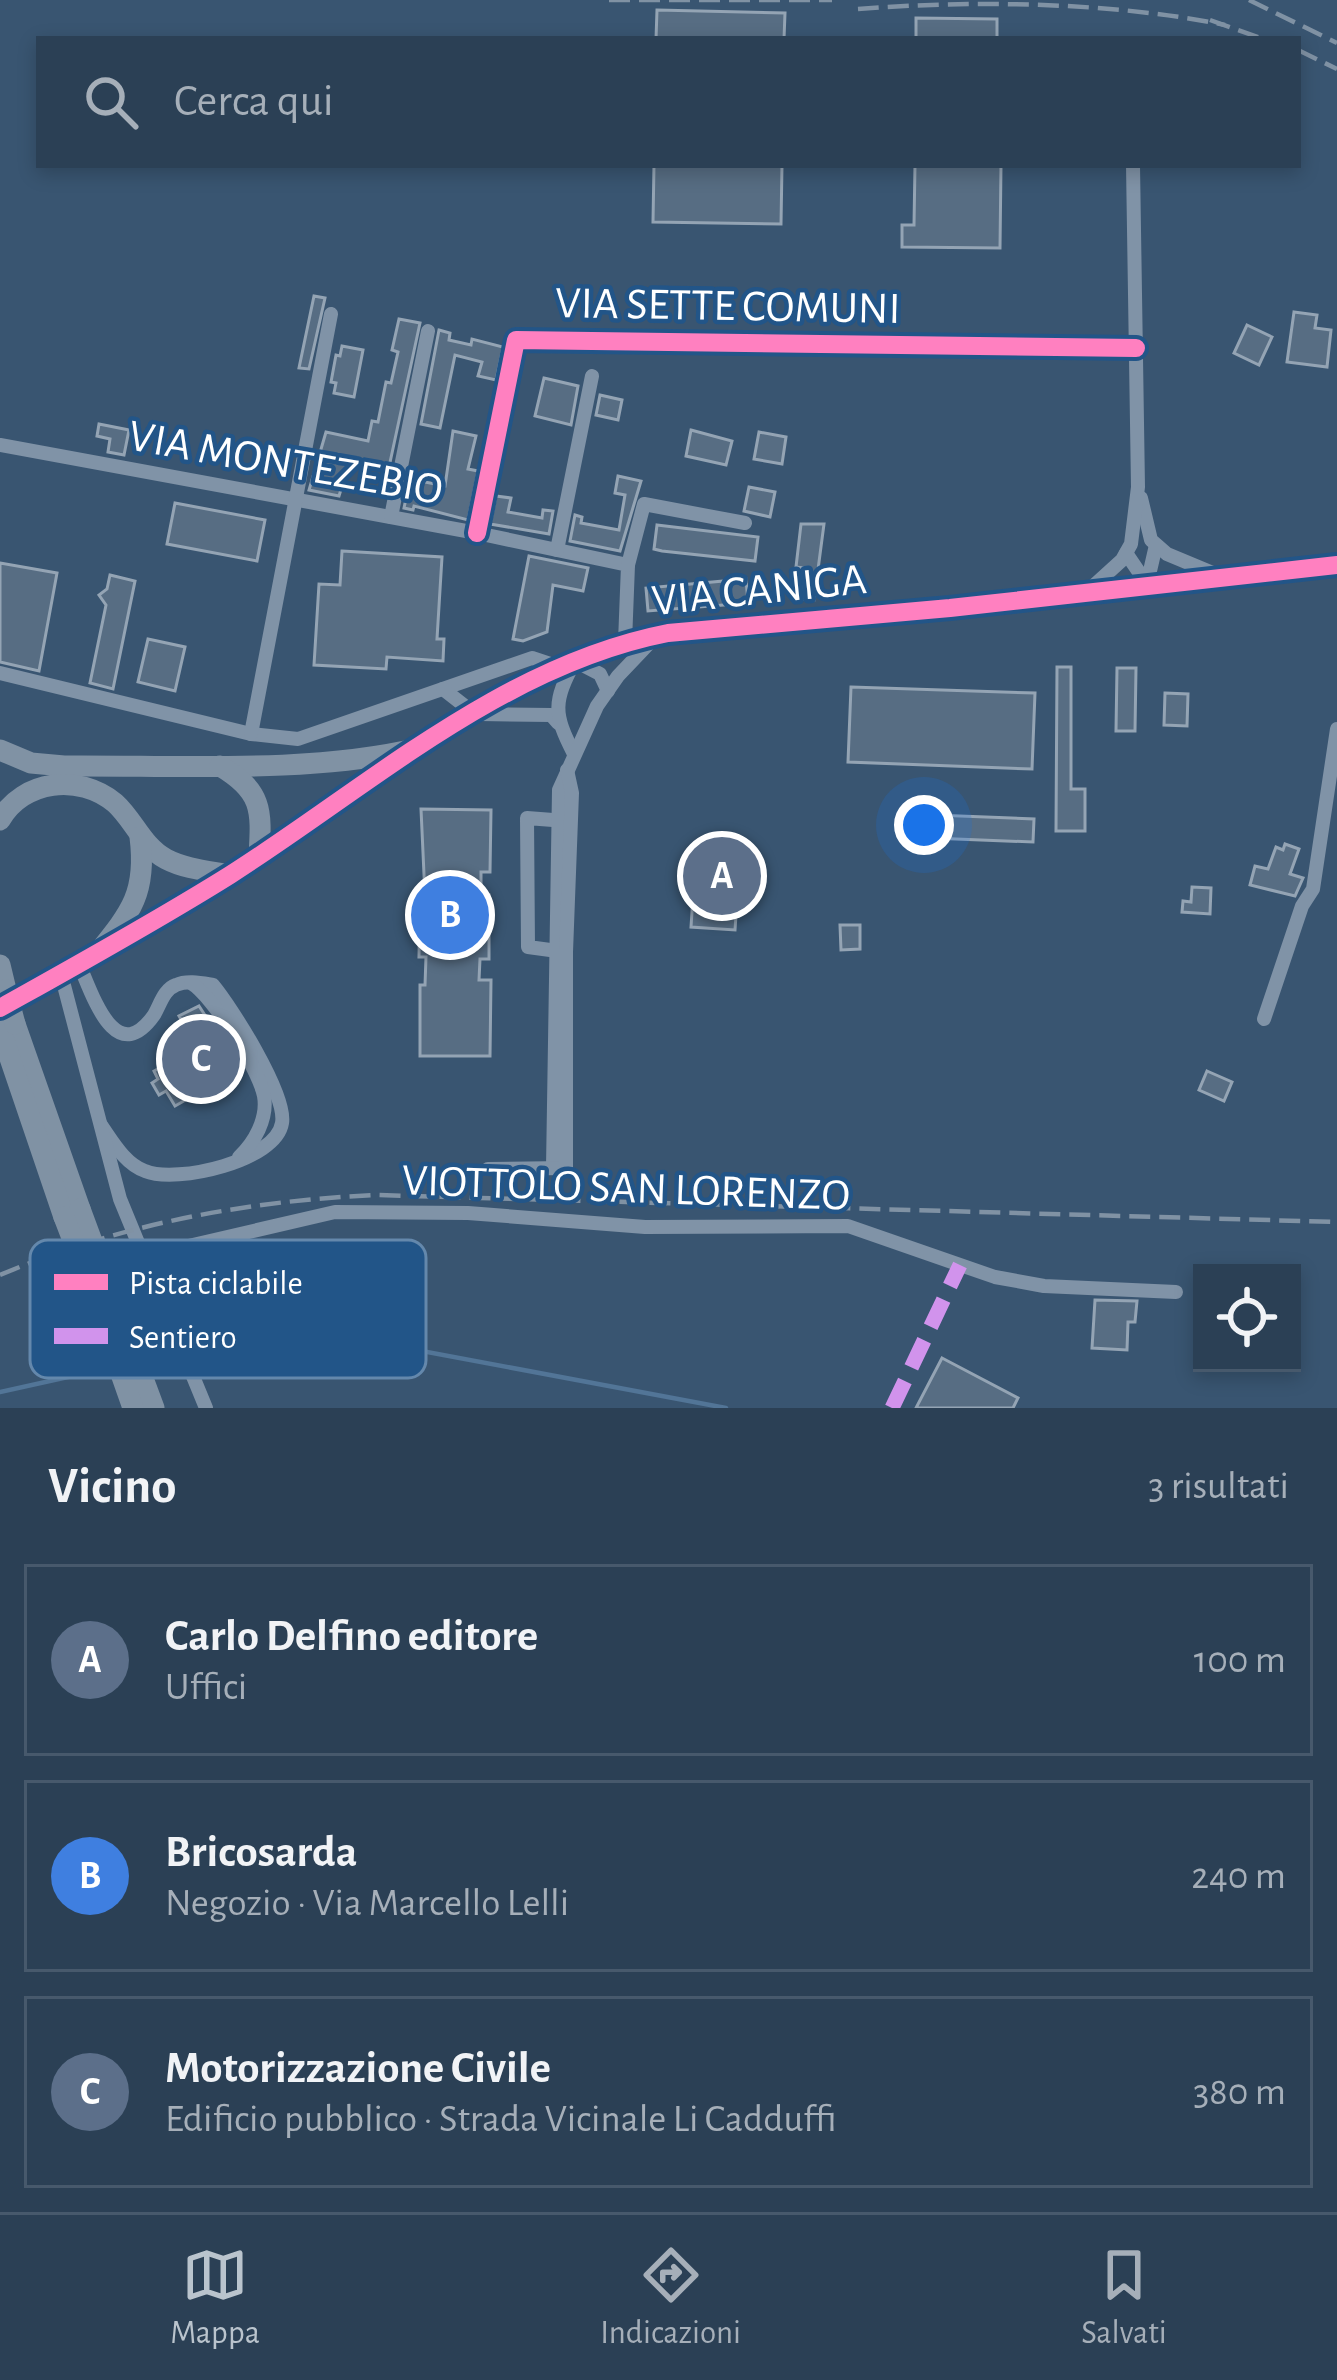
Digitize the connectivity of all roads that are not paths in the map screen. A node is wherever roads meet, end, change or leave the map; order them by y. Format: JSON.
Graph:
{"nodes":[{"id":1,"x":1132,"y":168,"type":"edge"},
{"id":2,"x":331,"y":314,"type":"dead end"},
{"id":3,"x":428,"y":331,"type":"dead end"},
{"id":4,"x":1136,"y":348,"type":"junction"},
{"id":5,"x":592,"y":376,"type":"dead end"},
{"id":6,"x":0,"y":445,"type":"edge"},
{"id":7,"x":1138,"y":488,"type":"junction"},
{"id":8,"x":297,"y":500,"type":"junction"},
{"id":9,"x":391,"y":517,"type":"junction"},
{"id":10,"x":745,"y":523,"type":"dead end"},
{"id":11,"x":477,"y":532,"type":"junction"},
{"id":12,"x":1156,"y":545,"type":"junction"},
{"id":13,"x":557,"y":550,"type":"junction"},
{"id":14,"x":1126,"y":554,"type":"junction"},
{"id":15,"x":628,"y":565,"type":"junction"},
{"id":16,"x":1337,"y":565,"type":"edge"},
{"id":17,"x":1220,"y":577,"type":"junction"},
{"id":18,"x":1147,"y":584,"type":"junction"},
{"id":19,"x":1089,"y":590,"type":"junction"},
{"id":20,"x":657,"y":635,"type":"junction"},
{"id":21,"x":625,"y":642,"type":"junction"},
{"id":22,"x":575,"y":661,"type":"junction"},
{"id":23,"x":559,"y":667,"type":"junction"},
{"id":24,"x":0,"y":673,"type":"edge"},
{"id":25,"x":443,"y":689,"type":"junction"},
{"id":26,"x":608,"y":691,"type":"junction"},
{"id":27,"x":475,"y":714,"type":"junction"},
{"id":28,"x":558,"y":723,"type":"junction"},
{"id":29,"x":1337,"y":729,"type":"edge"},
{"id":30,"x":251,"y":734,"type":"junction"},
{"id":31,"x":419,"y":748,"type":"junction"},
{"id":32,"x":0,"y":750,"type":"edge"},
{"id":33,"x":574,"y":754,"type":"junction"},
{"id":34,"x":218,"y":764,"type":"junction"},
{"id":35,"x":0,"y":820,"type":"edge"},
{"id":36,"x":565,"y":821,"type":"junction"},
{"id":37,"x":140,"y":837,"type":"junction"},
{"id":38,"x":259,"y":855,"type":"junction"},
{"id":39,"x":230,"y":874,"type":"junction"},
{"id":40,"x":562,"y":952,"type":"junction"},
{"id":41,"x":88,"y":959,"type":"junction"},
{"id":42,"x":61,"y":974,"type":"junction"},
{"id":43,"x":188,"y":982,"type":"junction"},
{"id":44,"x":3,"y":997,"type":"edge"},
{"id":45,"x":1264,"y":1019,"type":"dead end"},
{"id":46,"x":101,"y":1125,"type":"junction"},
{"id":47,"x":224,"y":1166,"type":"junction"},
{"id":48,"x":488,"y":1168,"type":"dead end"},
{"id":49,"x":82,"y":1240,"type":"edge"},
{"id":50,"x":135,"y":1240,"type":"edge"},
{"id":51,"x":213,"y":1240,"type":"edge"},
{"id":52,"x":1176,"y":1292,"type":"dead end"},
{"id":53,"x":124,"y":1378,"type":"edge"},
{"id":54,"x":141,"y":1378,"type":"edge"},
{"id":55,"x":193,"y":1378,"type":"edge"},
{"id":56,"x":133,"y":1408,"type":"edge"},
{"id":57,"x":154,"y":1408,"type":"edge"},
{"id":58,"x":206,"y":1408,"type":"edge"}],
"edges":[{"from":1,"to":4,"type":"street"},
{"from":2,"to":8,"type":"street"},
{"from":3,"to":9,"type":"street"},
{"from":4,"to":7,"type":"street"},
{"from":4,"to":11,"type":"street","name":"VIA SETTE COMUNI"},
{"from":5,"to":13,"type":"street"},
{"from":6,"to":8,"type":"street","name":"VIA MONTEZEBIO"},
{"from":7,"to":12,"type":"street"},
{"from":7,"to":14,"type":"street"},
{"from":8,"to":9,"type":"street","name":"VIA MONTEZEBIO"},
{"from":8,"to":30,"type":"street"},
{"from":9,"to":11,"type":"street","name":"VIA MONTEZEBIO"},
{"from":10,"to":15,"type":"street"},
{"from":11,"to":13,"type":"street","name":"VIA MONTEZEBIO"},
{"from":12,"to":17,"type":"street"},
{"from":12,"to":18,"type":"street"},
{"from":13,"to":15,"type":"street","name":"VIA MONTEZEBIO"},
{"from":14,"to":18,"type":"street"},
{"from":14,"to":19,"type":"street"},
{"from":15,"to":21,"type":"street"},
{"from":16,"to":17,"type":"street","name":"VIA CANIGA"},
{"from":17,"to":18,"type":"street","name":"VIA CANIGA"},
{"from":18,"to":19,"type":"street","name":"VIA CANIGA"},
{"from":19,"to":20,"type":"street","name":"VIA CANIGA"},
{"from":20,"to":21,"type":"street","name":"VIA CANIGA"},
{"from":20,"to":26,"type":"street"},
{"from":21,"to":22,"type":"street","name":"VIA CANIGA"},
{"from":22,"to":23,"type":"street","name":"VIA CANIGA"},
{"from":22,"to":26,"type":"street"},
{"from":22,"to":28,"type":"street"},
{"from":23,"to":25,"type":"street"},
{"from":23,"to":27,"type":"street","name":"VIA CANIGA"},
{"from":24,"to":30,"type":"street"},
{"from":25,"to":27,"type":"street"},
{"from":25,"to":30,"type":"street"},
{"from":26,"to":33,"type":"street"},
{"from":27,"to":28,"type":"street"},
{"from":27,"to":31,"type":"street","name":"VIA CANIGA"},
{"from":28,"to":33,"type":"street"},
{"from":29,"to":45,"type":"street"},
{"from":31,"to":34,"type":"highway"},
{"from":31,"to":38,"type":"street","name":"VIA CANIGA"},
{"from":32,"to":34,"type":"highway"},
{"from":33,"to":36,"type":"street"},
{"from":34,"to":38,"type":"highway"},
{"from":35,"to":37,"type":"highway"},
{"from":36,"to":40,"type":"street"},
{"from":36,"to":40,"type":"street"},
{"from":37,"to":39,"type":"highway"},
{"from":37,"to":41,"type":"highway"},
{"from":38,"to":39,"type":"street","name":"VIA CANIGA"},
{"from":39,"to":41,"type":"street","name":"VIA CANIGA"},
{"from":40,"to":48,"type":"street"},
{"from":41,"to":42,"type":"street","name":"VIA CANIGA"},
{"from":41,"to":43,"type":"street"},
{"from":42,"to":44,"type":"street","name":"VIA CANIGA"},
{"from":42,"to":46,"type":"street"},
{"from":43,"to":47,"type":"street"},
{"from":43,"to":47,"type":"street"},
{"from":44,"to":49,"type":"highway","bridge":true},
{"from":46,"to":47,"type":"street"},
{"from":46,"to":50,"type":"street"},
{"from":51,"to":52,"type":"street","name":"VIOTTOLO SAN LORENZO"},
{"from":53,"to":56,"type":"highway"},
{"from":54,"to":57,"type":"highway"},
{"from":55,"to":58,"type":"street"}]}
